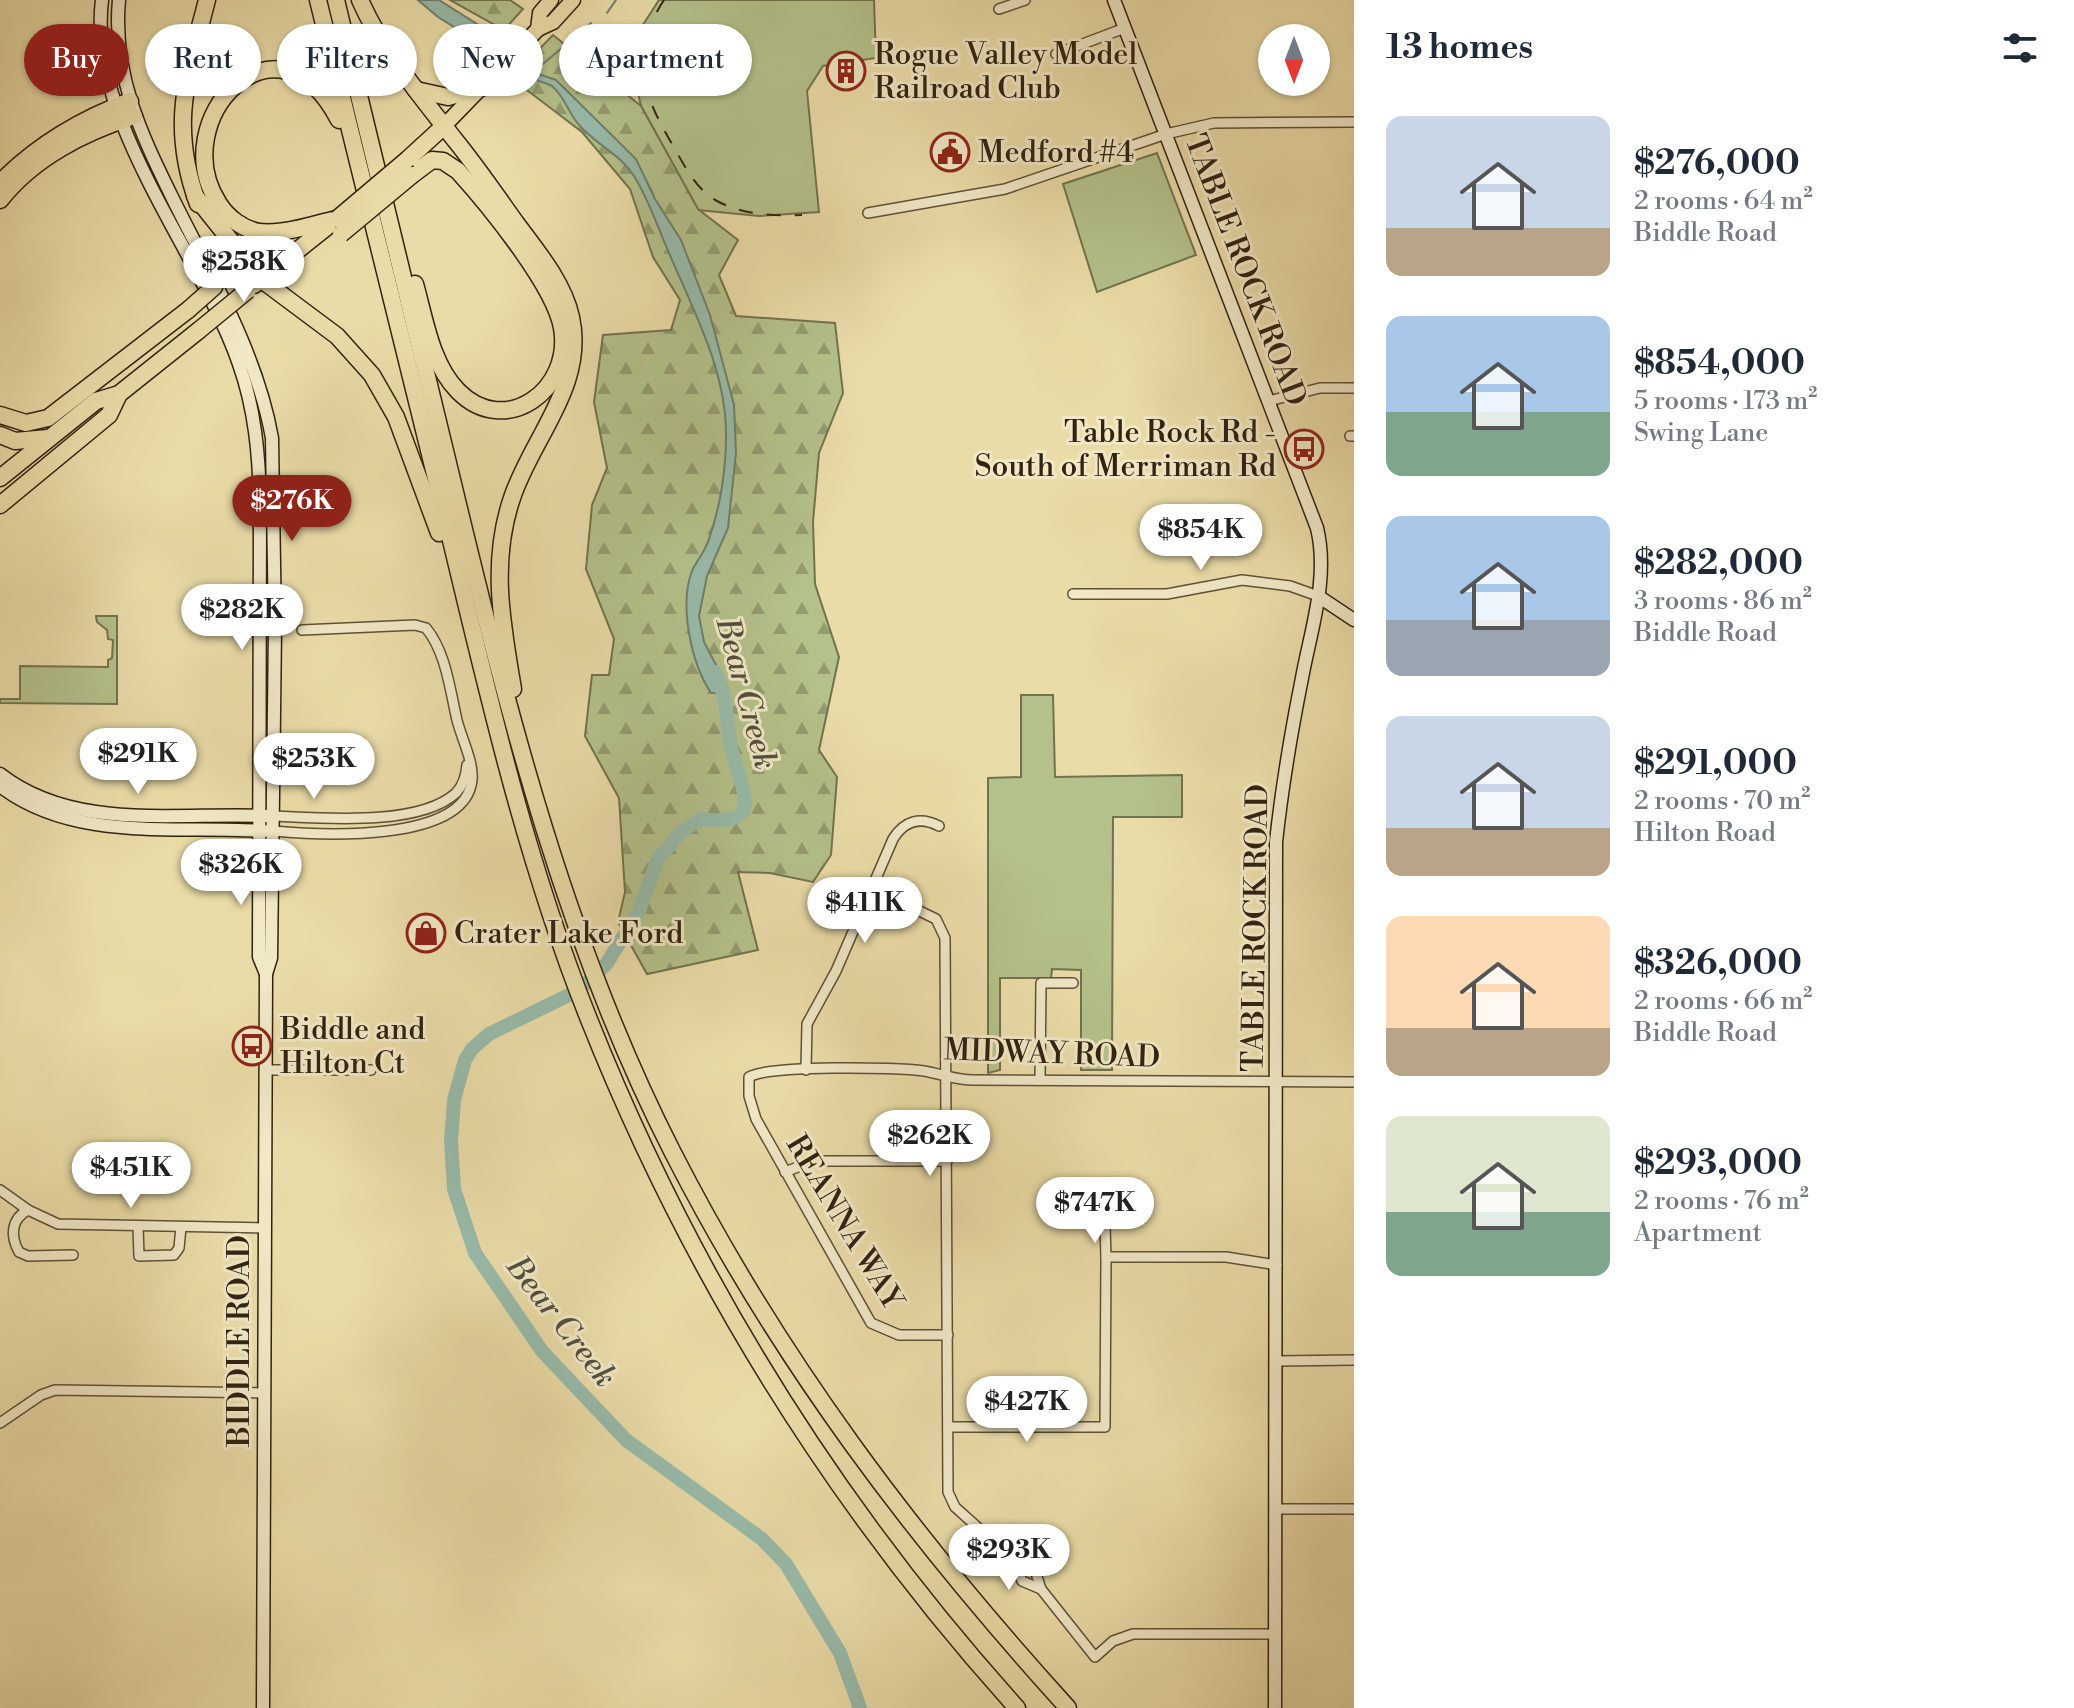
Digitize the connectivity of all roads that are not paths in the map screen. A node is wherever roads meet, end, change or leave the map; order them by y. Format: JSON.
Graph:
{"nodes":[{"id":1,"x":102,"y":0,"type":"edge"},
{"id":2,"x":119,"y":0,"type":"edge"},
{"id":3,"x":207,"y":0,"type":"edge"},
{"id":4,"x":318,"y":0,"type":"edge"},
{"id":5,"x":336,"y":0,"type":"edge"},
{"id":6,"x":360,"y":0,"type":"edge"},
{"id":7,"x":551,"y":0,"type":"edge"},
{"id":8,"x":573,"y":0,"type":"edge"},
{"id":9,"x":1025,"y":0,"type":"edge"},
{"id":10,"x":1114,"y":0,"type":"edge"},
{"id":11,"x":999,"y":9,"type":"dead end"},
{"id":12,"x":372,"y":24,"type":"edge"},
{"id":13,"x":541,"y":24,"type":"edge"},
{"id":14,"x":543,"y":24,"type":"edge"},
{"id":15,"x":1125,"y":28,"type":"junction"},
{"id":16,"x":1056,"y":54,"type":"dead end"},
{"id":17,"x":417,"y":91,"type":"edge"},
{"id":18,"x":476,"y":96,"type":"edge"},
{"id":19,"x":125,"y":111,"type":"junction"},
{"id":20,"x":1354,"y":122,"type":"edge"},
{"id":21,"x":444,"y":126,"type":"junction"},
{"id":22,"x":1166,"y":134,"type":"junction"},
{"id":23,"x":356,"y":158,"type":"junction"},
{"id":24,"x":410,"y":167,"type":"junction"},
{"id":25,"x":0,"y":183,"type":"edge"},
{"id":26,"x":195,"y":196,"type":"junction"},
{"id":27,"x":0,"y":200,"type":"edge"},
{"id":28,"x":868,"y":213,"type":"dead end"},
{"id":29,"x":390,"y":223,"type":"junction"},
{"id":30,"x":339,"y":226,"type":"junction"},
{"id":31,"x":255,"y":285,"type":"junction"},
{"id":32,"x":1354,"y":388,"type":"edge"},
{"id":33,"x":119,"y":394,"type":"junction"},
{"id":34,"x":1269,"y":401,"type":"junction"},
{"id":35,"x":0,"y":415,"type":"edge"},
{"id":36,"x":0,"y":435,"type":"edge"},
{"id":37,"x":49,"y":438,"type":"junction"},
{"id":38,"x":0,"y":478,"type":"edge"},
{"id":39,"x":0,"y":505,"type":"edge"},
{"id":40,"x":459,"y":573,"type":"junction"},
{"id":41,"x":1073,"y":594,"type":"dead end"},
{"id":42,"x":1318,"y":596,"type":"junction"},
{"id":43,"x":1354,"y":620,"type":"edge"},
{"id":44,"x":302,"y":630,"type":"dead end"},
{"id":45,"x":515,"y":734,"type":"junction"},
{"id":46,"x":468,"y":761,"type":"junction"},
{"id":47,"x":0,"y":774,"type":"edge"},
{"id":48,"x":0,"y":786,"type":"edge"},
{"id":49,"x":259,"y":816,"type":"junction"},
{"id":50,"x":273,"y":816,"type":"junction"},
{"id":51,"x":939,"y":826,"type":"dead end"},
{"id":52,"x":266,"y":831,"type":"junction"},
{"id":53,"x":872,"y":888,"type":"junction"},
{"id":54,"x":1073,"y":983,"type":"dead end"},
{"id":55,"x":266,"y":1070,"type":"junction"},
{"id":56,"x":371,"y":1070,"type":"dead end"},
{"id":57,"x":806,"y":1070,"type":"junction"},
{"id":58,"x":749,"y":1077,"type":"joint"},
{"id":59,"x":947,"y":1077,"type":"junction"},
{"id":60,"x":1040,"y":1080,"type":"junction"},
{"id":61,"x":1354,"y":1082,"type":"edge"},
{"id":62,"x":1277,"y":1083,"type":"junction"},
{"id":63,"x":947,"y":1161,"type":"junction"},
{"id":64,"x":785,"y":1172,"type":"junction"},
{"id":65,"x":0,"y":1190,"type":"edge"},
{"id":66,"x":28,"y":1210,"type":"junction"},
{"id":67,"x":1105,"y":1226,"type":"dead end"},
{"id":68,"x":138,"y":1227,"type":"junction"},
{"id":69,"x":181,"y":1227,"type":"junction"},
{"id":70,"x":265,"y":1228,"type":"junction"},
{"id":71,"x":73,"y":1255,"type":"dead end"},
{"id":72,"x":1106,"y":1257,"type":"junction"},
{"id":73,"x":1277,"y":1265,"type":"junction"},
{"id":74,"x":948,"y":1335,"type":"junction"},
{"id":75,"x":1354,"y":1360,"type":"edge"},
{"id":76,"x":1277,"y":1361,"type":"junction"},
{"id":77,"x":265,"y":1393,"type":"junction"},
{"id":78,"x":0,"y":1423,"type":"edge"},
{"id":79,"x":948,"y":1427,"type":"junction"},
{"id":80,"x":1275,"y":1509,"type":"junction"},
{"id":81,"x":1354,"y":1509,"type":"edge"},
{"id":82,"x":1014,"y":1560,"type":"junction"},
{"id":83,"x":1041,"y":1589,"type":"junction"},
{"id":84,"x":1275,"y":1634,"type":"junction"},
{"id":85,"x":263,"y":1708,"type":"edge"},
{"id":86,"x":1017,"y":1708,"type":"edge"},
{"id":87,"x":1068,"y":1708,"type":"edge"},
{"id":88,"x":1275,"y":1708,"type":"edge"}],
"edges":[{"from":1,"to":19,"type":"main road","name":"BIDDLE ROAD"},
{"from":2,"to":19,"type":"main road","name":"BIDDLE ROAD"},
{"from":3,"to":26,"type":"highway"},
{"from":4,"to":23,"type":"highway"},
{"from":5,"to":29,"type":"highway"},
{"from":6,"to":12,"type":"highway"},
{"from":7,"to":13,"type":"main road"},
{"from":8,"to":14,"type":"main road"},
{"from":9,"to":11,"type":"street"},
{"from":10,"to":15,"type":"main road","name":"TABLE ROCK ROAD"},
{"from":15,"to":16,"type":"street"},
{"from":15,"to":22,"type":"main road","name":"TABLE ROCK ROAD"},
{"from":17,"to":21,"type":"highway"},
{"from":18,"to":21,"type":"main road"},
{"from":19,"to":25,"type":"highway"},
{"from":19,"to":27,"type":"highway"},
{"from":19,"to":49,"type":"main road","name":"BIDDLE ROAD"},
{"from":19,"to":50,"type":"main road","name":"BIDDLE ROAD"},
{"from":20,"to":22,"type":"street"},
{"from":21,"to":24,"type":"highway"},
{"from":21,"to":45,"type":"highway"},
{"from":22,"to":28,"type":"street"},
{"from":22,"to":34,"type":"main road","name":"TABLE ROCK ROAD"},
{"from":23,"to":30,"type":"highway"},
{"from":23,"to":40,"type":"highway"},
{"from":24,"to":29,"type":"highway"},
{"from":24,"to":30,"type":"highway","bridge":true},
{"from":26,"to":31,"type":"highway"},
{"from":26,"to":35,"type":"highway","bridge":true},
{"from":29,"to":45,"type":"highway"},
{"from":30,"to":31,"type":"highway"},
{"from":31,"to":33,"type":"highway","bridge":true},
{"from":31,"to":40,"type":"highway"},
{"from":32,"to":34,"type":"street"},
{"from":33,"to":37,"type":"highway"},
{"from":33,"to":39,"type":"highway"},
{"from":34,"to":42,"type":"main road","name":"TABLE ROCK ROAD"},
{"from":36,"to":37,"type":"highway"},
{"from":37,"to":38,"type":"highway"},
{"from":40,"to":86,"type":"highway"},
{"from":41,"to":42,"type":"street"},
{"from":42,"to":43,"type":"main road"},
{"from":42,"to":62,"type":"main road","name":"TABLE ROCK ROAD"},
{"from":44,"to":46,"type":"street"},
{"from":45,"to":87,"type":"highway"},
{"from":46,"to":50,"type":"street"},
{"from":46,"to":52,"type":"street"},
{"from":47,"to":49,"type":"main road"},
{"from":48,"to":52,"type":"main road"},
{"from":49,"to":50,"type":"main road"},
{"from":49,"to":52,"type":"main road","name":"BIDDLE ROAD"},
{"from":50,"to":52,"type":"main road","name":"BIDDLE ROAD"},
{"from":51,"to":53,"type":"street"},
{"from":52,"to":55,"type":"main road","name":"BIDDLE ROAD"},
{"from":53,"to":57,"type":"street"},
{"from":53,"to":59,"type":"street"},
{"from":54,"to":60,"type":"street"},
{"from":55,"to":56,"type":"street"},
{"from":55,"to":70,"type":"main road","name":"BIDDLE ROAD"},
{"from":57,"to":58,"type":"street","name":"MIDWAY ROAD"},
{"from":57,"to":59,"type":"street","name":"MIDWAY ROAD"},
{"from":58,"to":64,"type":"street","name":"REANNA WAY"},
{"from":59,"to":60,"type":"street","name":"MIDWAY ROAD"},
{"from":59,"to":63,"type":"street"},
{"from":60,"to":62,"type":"street","name":"MIDWAY ROAD"},
{"from":61,"to":62,"type":"street","name":"MIDWAY ROAD"},
{"from":62,"to":73,"type":"main road","name":"TABLE ROCK ROAD"},
{"from":63,"to":64,"type":"street"},
{"from":63,"to":74,"type":"street"},
{"from":64,"to":74,"type":"street","name":"REANNA WAY"},
{"from":65,"to":66,"type":"street"},
{"from":66,"to":68,"type":"street"},
{"from":66,"to":71,"type":"street"},
{"from":67,"to":72,"type":"street"},
{"from":68,"to":69,"type":"street"},
{"from":68,"to":69,"type":"street"},
{"from":69,"to":70,"type":"street"},
{"from":70,"to":77,"type":"main road","name":"BIDDLE ROAD"},
{"from":72,"to":73,"type":"street"},
{"from":72,"to":79,"type":"street"},
{"from":73,"to":76,"type":"main road","name":"TABLE ROCK ROAD"},
{"from":74,"to":79,"type":"street"},
{"from":75,"to":76,"type":"street"},
{"from":76,"to":80,"type":"main road","name":"TABLE ROCK ROAD"},
{"from":77,"to":78,"type":"street"},
{"from":77,"to":85,"type":"main road","name":"BIDDLE ROAD"},
{"from":79,"to":82,"type":"street"},
{"from":80,"to":81,"type":"street"},
{"from":80,"to":84,"type":"main road","name":"TABLE ROCK ROAD"},
{"from":82,"to":83,"type":"street"},
{"from":82,"to":83,"type":"street"},
{"from":83,"to":84,"type":"street"},
{"from":84,"to":88,"type":"main road","name":"TABLE ROCK ROAD"}]}
